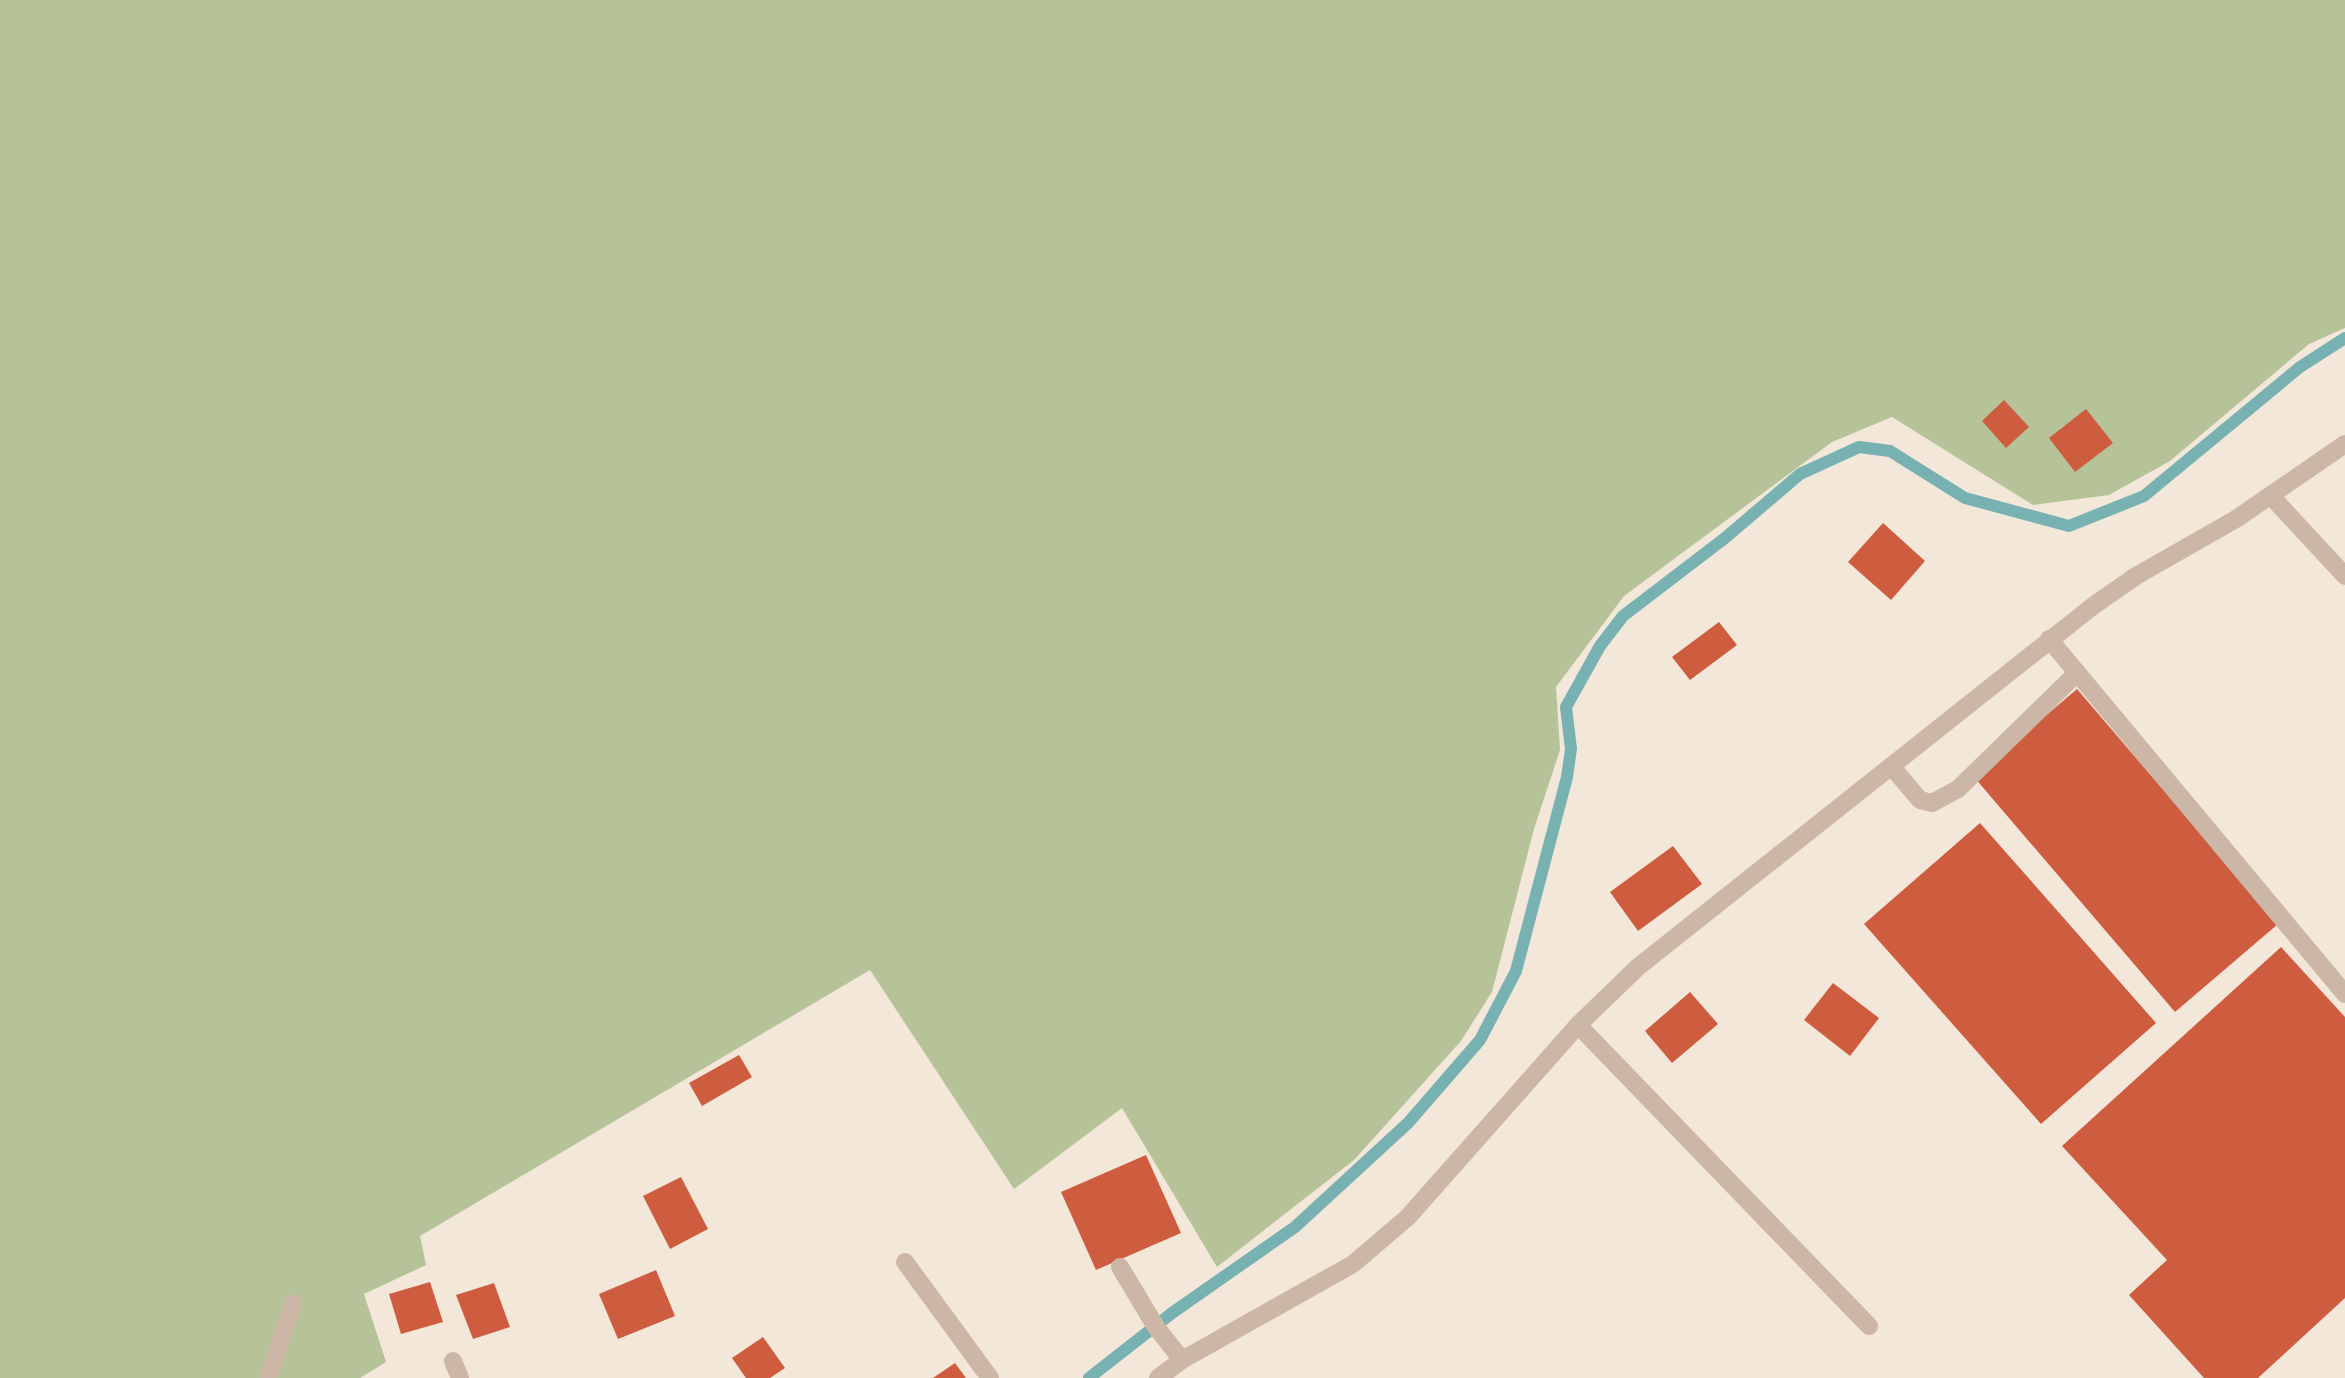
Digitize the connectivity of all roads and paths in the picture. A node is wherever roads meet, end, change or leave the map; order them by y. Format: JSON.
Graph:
{"nodes":[{"id":1,"x":2345,"y":444,"type":"edge"},
{"id":2,"x":2271,"y":496,"type":"junction"},
{"id":3,"x":2345,"y":576,"type":"edge"},
{"id":4,"x":2049,"y":639,"type":"junction"},
{"id":5,"x":2077,"y":673,"type":"junction"},
{"id":6,"x":1891,"y":766,"type":"junction"},
{"id":7,"x":2345,"y":993,"type":"edge"},
{"id":8,"x":1578,"y":1025,"type":"junction"},
{"id":9,"x":905,"y":1262,"type":"dead end"},
{"id":10,"x":1121,"y":1267,"type":"dead end"},
{"id":11,"x":293,"y":1303,"type":"dead end"},
{"id":12,"x":1869,"y":1326,"type":"dead end"},
{"id":13,"x":1182,"y":1360,"type":"junction"},
{"id":14,"x":453,"y":1361,"type":"dead end"},
{"id":15,"x":268,"y":1378,"type":"edge"},
{"id":16,"x":460,"y":1378,"type":"edge"},
{"id":17,"x":990,"y":1378,"type":"edge"},
{"id":18,"x":1158,"y":1378,"type":"edge"}],
"edges":[{"from":1,"to":2,"type":"street"},
{"from":2,"to":3,"type":"street"},
{"from":2,"to":4,"type":"street"},
{"from":4,"to":5,"type":"street"},
{"from":4,"to":6,"type":"street"},
{"from":5,"to":6,"type":"street"},
{"from":5,"to":7,"type":"street"},
{"from":6,"to":8,"type":"street"},
{"from":8,"to":12,"type":"street"},
{"from":8,"to":13,"type":"street"},
{"from":9,"to":17,"type":"street"},
{"from":10,"to":13,"type":"street"},
{"from":11,"to":15,"type":"street"},
{"from":13,"to":18,"type":"street"},
{"from":14,"to":16,"type":"street"}]}
